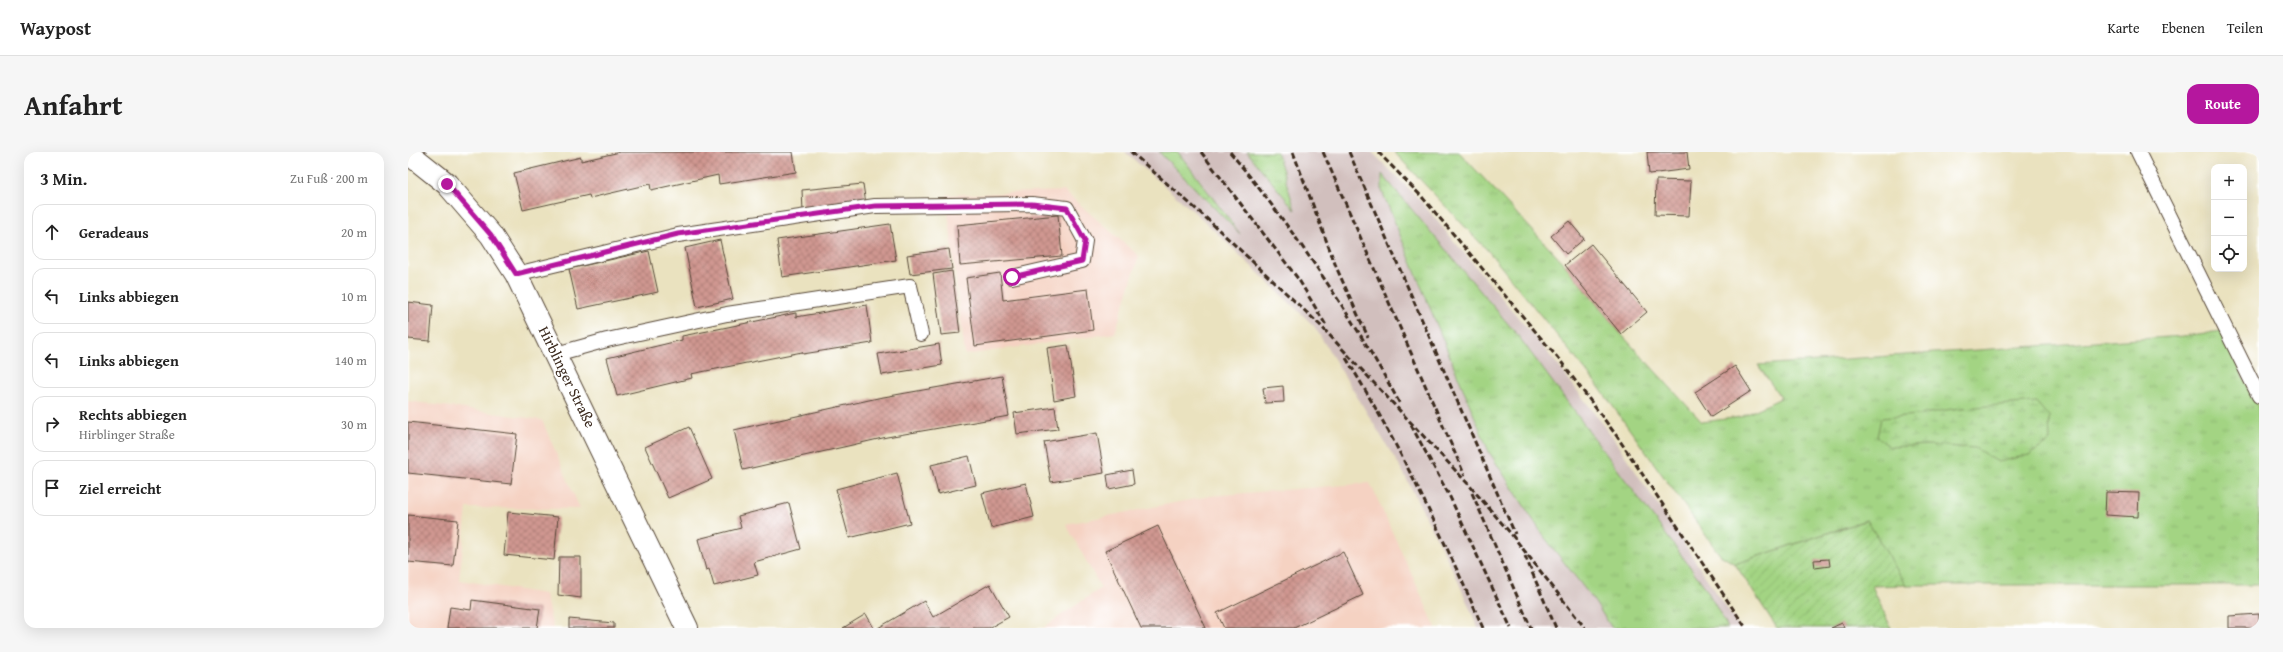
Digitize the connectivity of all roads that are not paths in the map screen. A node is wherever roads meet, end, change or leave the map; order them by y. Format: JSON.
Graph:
{"nodes":[{"id":1,"x":2138,"y":152,"type":"edge"},
{"id":2,"x":408,"y":153,"type":"edge"},
{"id":3,"x":516,"y":274,"type":"junction"},
{"id":4,"x":1012,"y":277,"type":"dead end"},
{"id":5,"x":921,"y":334,"type":"dead end"},
{"id":6,"x":556,"y":354,"type":"junction"},
{"id":7,"x":2259,"y":396,"type":"edge"},
{"id":8,"x":687,"y":628,"type":"edge"}],
"edges":[{"from":1,"to":7,"type":"lane"},
{"from":2,"to":3,"type":"street","name":"Hirblinger Straße"},
{"from":3,"to":4,"type":"lane"},
{"from":3,"to":6,"type":"street","name":"Hirblinger Straße"},
{"from":5,"to":6,"type":"lane"},
{"from":6,"to":8,"type":"street","name":"Hirblinger Straße"}]}
